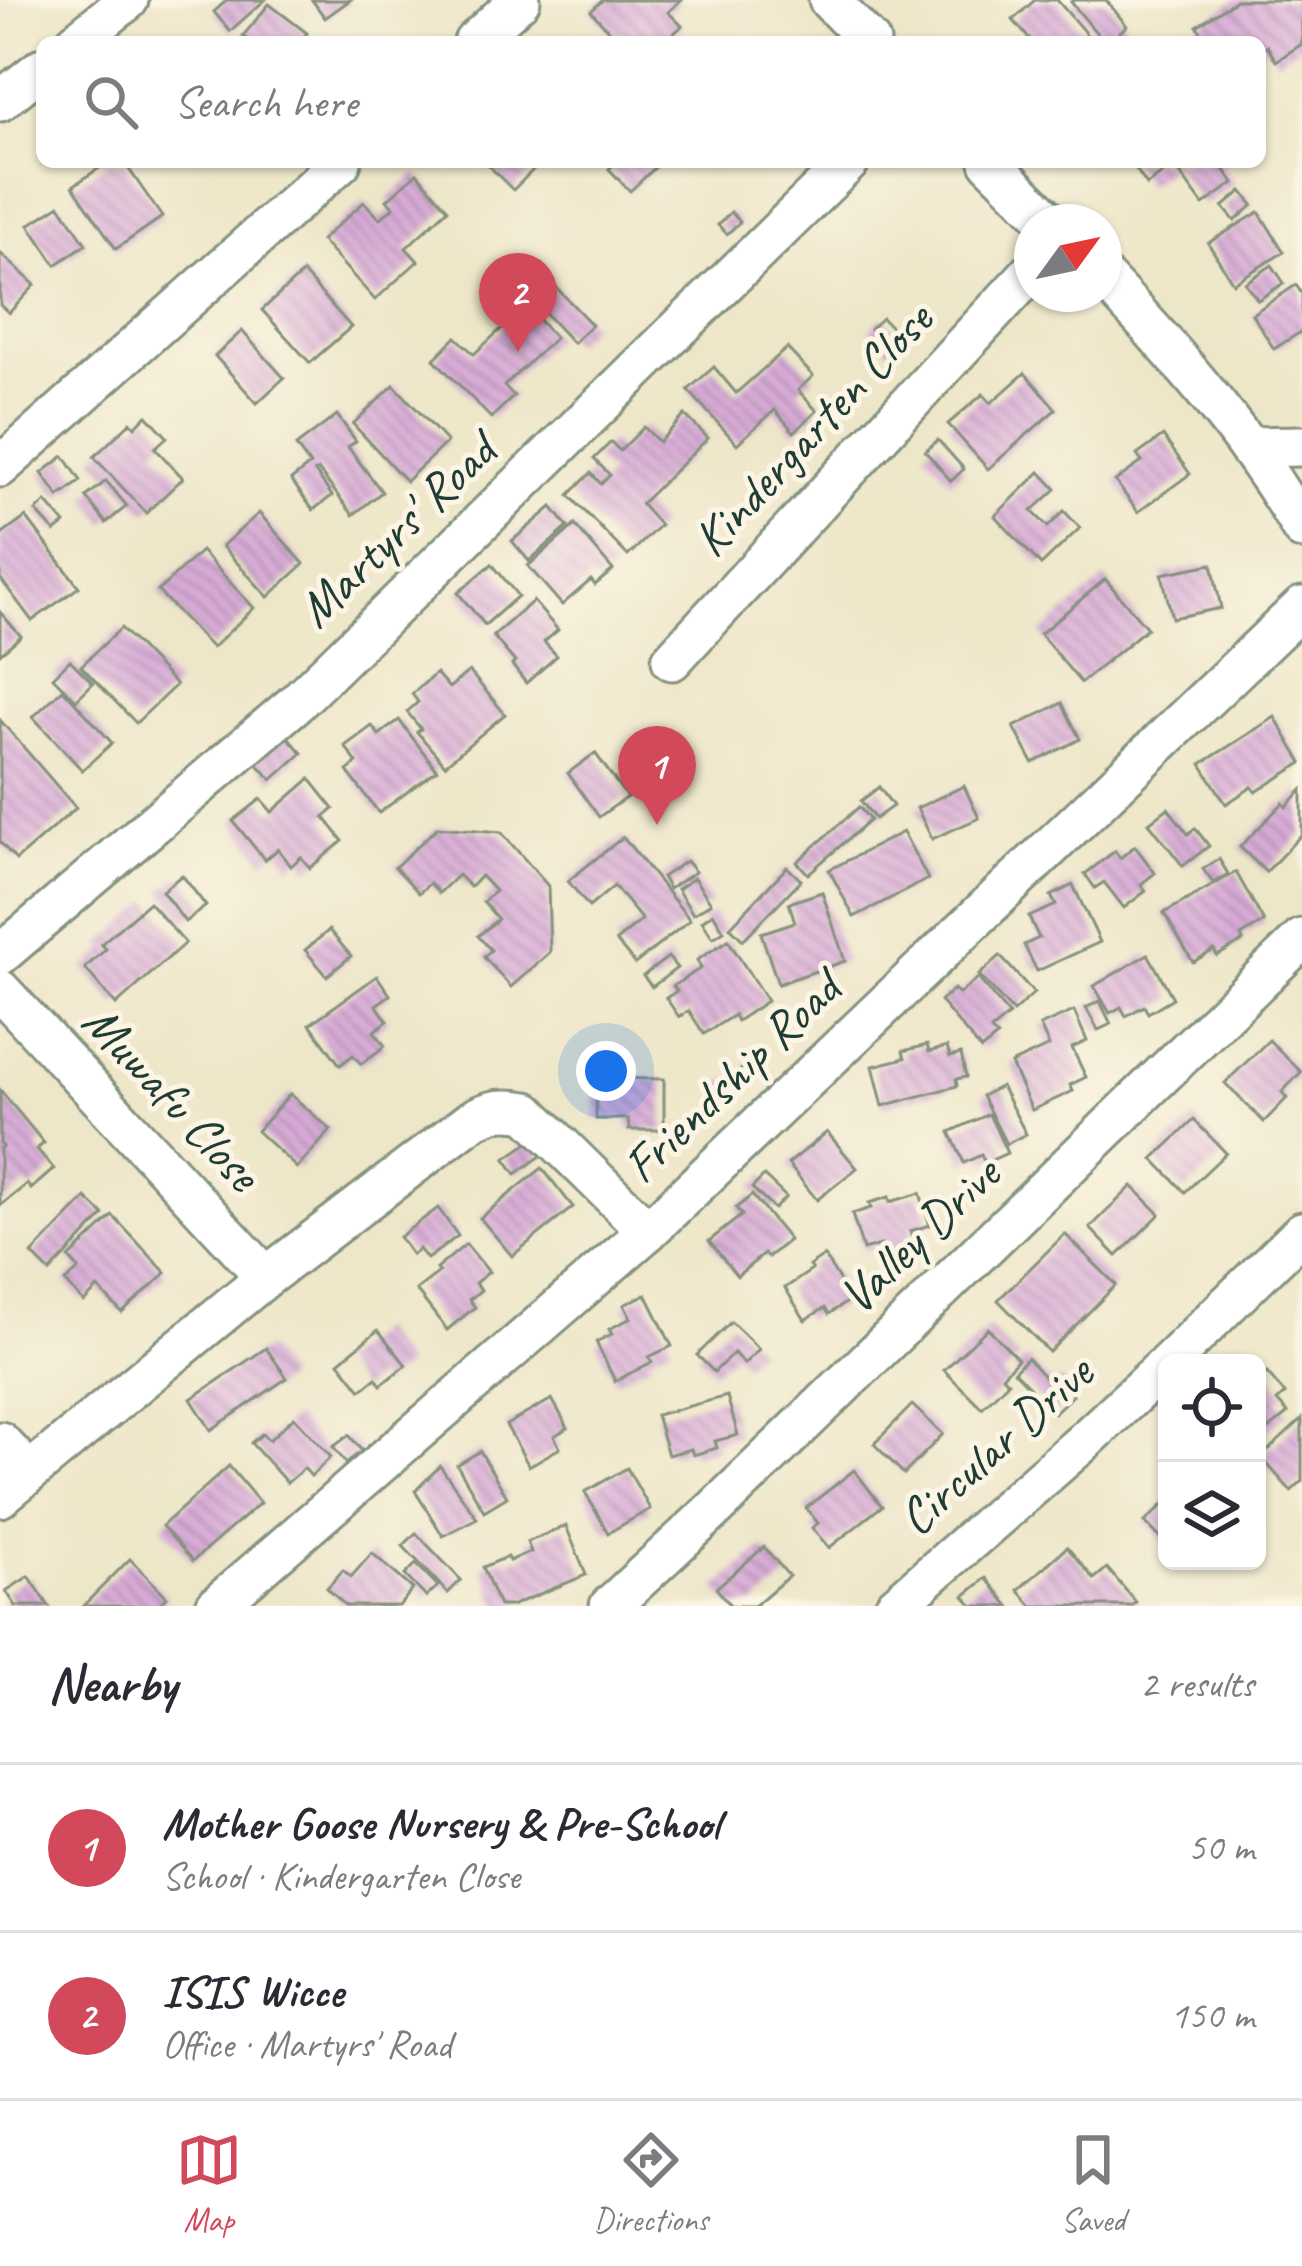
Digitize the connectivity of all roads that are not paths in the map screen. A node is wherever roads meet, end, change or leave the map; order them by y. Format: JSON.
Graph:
{"nodes":[{"id":1,"x":128,"y":0,"type":"edge"},
{"id":2,"x":520,"y":0,"type":"edge"},
{"id":3,"x":829,"y":0,"type":"edge"},
{"id":4,"x":83,"y":36,"type":"edge"},
{"id":5,"x":481,"y":36,"type":"edge"},
{"id":6,"x":864,"y":36,"type":"edge"},
{"id":7,"x":36,"y":73,"type":"edge"},
{"id":8,"x":0,"y":101,"type":"edge"},
{"id":9,"x":333,"y":168,"type":"edge"},
{"id":10,"x":843,"y":168,"type":"edge"},
{"id":11,"x":996,"y":168,"type":"edge"},
{"id":12,"x":1032,"y":204,"type":"edge"},
{"id":13,"x":1014,"y":290,"type":"edge"},
{"id":14,"x":1122,"y":297,"type":"edge"},
{"id":15,"x":1302,"y":446,"type":"edge"},
{"id":16,"x":1248,"y":447,"type":"junction"},
{"id":17,"x":0,"y":467,"type":"edge"},
{"id":18,"x":1302,"y":529,"type":"edge"},
{"id":19,"x":1302,"y":607,"type":"edge"},
{"id":20,"x":672,"y":660,"type":"dead end"},
{"id":21,"x":1302,"y":939,"type":"edge"},
{"id":22,"x":0,"y":956,"type":"edge"},
{"id":23,"x":0,"y":990,"type":"edge"},
{"id":24,"x":648,"y":1231,"type":"junction"},
{"id":25,"x":1302,"y":1232,"type":"edge"},
{"id":26,"x":266,"y":1277,"type":"junction"},
{"id":27,"x":1176,"y":1354,"type":"edge"},
{"id":28,"x":1158,"y":1371,"type":"edge"},
{"id":29,"x":0,"y":1442,"type":"edge"},
{"id":30,"x":15,"y":1485,"type":"edge"},
{"id":31,"x":216,"y":1606,"type":"edge"},
{"id":32,"x":610,"y":1606,"type":"edge"},
{"id":33,"x":895,"y":1606,"type":"edge"}],
"edges":[{"from":1,"to":4,"type":"street"},
{"from":2,"to":5,"type":"street"},
{"from":3,"to":6,"type":"street"},
{"from":7,"to":8,"type":"street"},
{"from":9,"to":17,"type":"street"},
{"from":10,"to":22,"type":"street","name":"Martyrs' Road"},
{"from":11,"to":12,"type":"street"},
{"from":13,"to":20,"type":"street","name":"Kindergarten Close"},
{"from":14,"to":16,"type":"street"},
{"from":15,"to":16,"type":"street"},
{"from":16,"to":18,"type":"street"},
{"from":19,"to":24,"type":"street","name":"Friendship Road"},
{"from":21,"to":32,"type":"street","name":"Valley Drive"},
{"from":23,"to":26,"type":"street","name":"Muwafu Close"},
{"from":24,"to":26,"type":"street"},
{"from":24,"to":31,"type":"street","name":"Friendship Road"},
{"from":25,"to":27,"type":"street","name":"Circular Drive"},
{"from":26,"to":30,"type":"street"},
{"from":28,"to":33,"type":"street","name":"Circular Drive"},
{"from":29,"to":30,"type":"street"}]}
